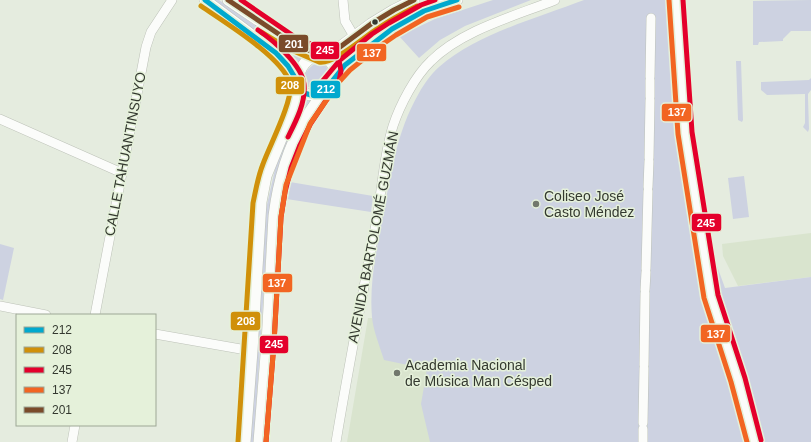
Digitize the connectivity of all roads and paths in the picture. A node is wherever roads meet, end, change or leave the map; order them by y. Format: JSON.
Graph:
{"nodes":[{"id":1,"x":172,"y":0,"type":"edge"},
{"id":2,"x":205,"y":0,"type":"edge"},
{"id":3,"x":228,"y":0,"type":"edge"},
{"id":4,"x":344,"y":0,"type":"edge"},
{"id":5,"x":414,"y":0,"type":"edge"},
{"id":6,"x":457,"y":0,"type":"edge"},
{"id":7,"x":555,"y":0,"type":"edge"},
{"id":8,"x":676,"y":0,"type":"edge"},
{"id":9,"x":651,"y":18,"type":"dead end"},
{"id":10,"x":355,"y":38,"type":"junction"},
{"id":11,"x":320,"y":56,"type":"junction"},
{"id":12,"x":333,"y":78,"type":"junction"},
{"id":13,"x":297,"y":83,"type":"junction"},
{"id":14,"x":325,"y":90,"type":"junction"},
{"id":15,"x":0,"y":119,"type":"edge"},
{"id":16,"x":122,"y":173,"type":"junction"},
{"id":17,"x":0,"y":306,"type":"edge"},
{"id":18,"x":41,"y":314,"type":"edge"},
{"id":19,"x":95,"y":314,"type":"edge"},
{"id":20,"x":156,"y":334,"type":"edge"},
{"id":21,"x":252,"y":351,"type":"junction"},
{"id":22,"x":76,"y":426,"type":"edge"},
{"id":23,"x":72,"y":442,"type":"edge"},
{"id":24,"x":245,"y":442,"type":"edge"},
{"id":25,"x":259,"y":442,"type":"edge"},
{"id":26,"x":336,"y":442,"type":"edge"},
{"id":27,"x":643,"y":442,"type":"edge"},
{"id":28,"x":754,"y":442,"type":"edge"}],
"edges":[{"from":1,"to":16,"type":"street","name":"CALLE TAHUANTINSUYO"},
{"from":2,"to":13,"type":"main road"},
{"from":3,"to":11,"type":"main road"},
{"from":4,"to":10,"type":"street"},
{"from":5,"to":10,"type":"main road"},
{"from":6,"to":12,"type":"main road"},
{"from":7,"to":26,"type":"street","name":"AVENIDA BARTOLOMÉ GUZMÁN"},
{"from":8,"to":28,"type":"street"},
{"from":9,"to":27,"type":"street"},
{"from":10,"to":11,"type":"main road"},
{"from":11,"to":12,"type":"main road"},
{"from":11,"to":13,"type":"main road"},
{"from":12,"to":14,"type":"main road"},
{"from":13,"to":14,"type":"main road"},
{"from":13,"to":21,"type":"main road"},
{"from":14,"to":25,"type":"main road"},
{"from":15,"to":16,"type":"street"},
{"from":16,"to":19,"type":"street","name":"CALLE TAHUANTINSUYO"},
{"from":17,"to":18,"type":"street"},
{"from":20,"to":21,"type":"street"},
{"from":21,"to":24,"type":"main road"},
{"from":22,"to":23,"type":"street"}]}
